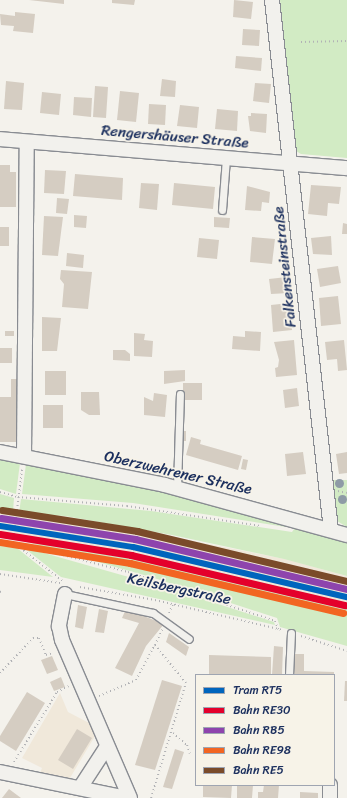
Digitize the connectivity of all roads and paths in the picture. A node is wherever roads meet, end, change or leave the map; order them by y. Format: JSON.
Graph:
{"nodes":[{"id":1,"x":272,"y":0,"type":"edge"},
{"id":2,"x":347,"y":41,"type":"edge"},
{"id":3,"x":301,"y":42,"type":"dead end"},
{"id":4,"x":0,"y":139,"type":"edge"},
{"id":5,"x":27,"y":142,"type":"junction"},
{"id":6,"x":226,"y":158,"type":"junction"},
{"id":7,"x":292,"y":164,"type":"junction"},
{"id":8,"x":347,"y":168,"type":"edge"},
{"id":9,"x":222,"y":210,"type":"dead end"},
{"id":10,"x":180,"y":394,"type":"dead end"},
{"id":11,"x":0,"y":452,"type":"edge"},
{"id":12,"x":24,"y":456,"type":"junction"},
{"id":13,"x":22,"y":472,"type":"dead end"},
{"id":14,"x":177,"y":488,"type":"junction"},
{"id":15,"x":338,"y":491,"type":"dead end"},
{"id":16,"x":0,"y":492,"type":"edge"},
{"id":17,"x":347,"y":493,"type":"edge"},
{"id":18,"x":18,"y":497,"type":"junction"},
{"id":19,"x":264,"y":526,"type":"dead end"},
{"id":20,"x":331,"y":530,"type":"junction"},
{"id":21,"x":347,"y":535,"type":"edge"},
{"id":22,"x":13,"y":542,"type":"junction"},
{"id":23,"x":0,"y":543,"type":"edge"},
{"id":24,"x":0,"y":574,"type":"edge"},
{"id":25,"x":55,"y":575,"type":"dead end"},
{"id":26,"x":69,"y":588,"type":"junction"},
{"id":27,"x":3,"y":591,"type":"dead end"},
{"id":28,"x":0,"y":592,"type":"edge"},
{"id":29,"x":173,"y":604,"type":"junction"},
{"id":30,"x":166,"y":622,"type":"junction"},
{"id":31,"x":278,"y":629,"type":"junction"},
{"id":32,"x":292,"y":633,"type":"junction"},
{"id":33,"x":189,"y":639,"type":"dead end"},
{"id":34,"x":155,"y":645,"type":"junction"},
{"id":35,"x":66,"y":648,"type":"junction"},
{"id":36,"x":347,"y":651,"type":"edge"},
{"id":37,"x":0,"y":672,"type":"edge"},
{"id":38,"x":289,"y":674,"type":"edge"},
{"id":39,"x":78,"y":682,"type":"junction"},
{"id":40,"x":86,"y":701,"type":"junction"},
{"id":41,"x":173,"y":732,"type":"junction"},
{"id":42,"x":106,"y":748,"type":"junction"},
{"id":43,"x":190,"y":754,"type":"dead end"},
{"id":44,"x":3,"y":773,"type":"edge"},
{"id":45,"x":330,"y":786,"type":"edge"},
{"id":46,"x":80,"y":788,"type":"junction"},
{"id":47,"x":127,"y":798,"type":"edge"},
{"id":48,"x":130,"y":798,"type":"edge"},
{"id":49,"x":151,"y":798,"type":"edge"},
{"id":50,"x":330,"y":798,"type":"edge"}],
"edges":[{"from":1,"to":7,"type":"street","name":"Falkensteinstraße"},
{"from":2,"to":3,"type":"path"},
{"from":4,"to":5,"type":"street","name":"Rengershäuser Straße"},
{"from":5,"to":6,"type":"street","name":"Rengershäuser Straße"},
{"from":5,"to":12,"type":"street"},
{"from":6,"to":7,"type":"street","name":"Rengershäuser Straße"},
{"from":6,"to":9,"type":"lane"},
{"from":7,"to":8,"type":"street","name":"Rengershäuser Straße"},
{"from":7,"to":20,"type":"street","name":"Falkensteinstraße"},
{"from":10,"to":14,"type":"lane"},
{"from":11,"to":12,"type":"street","name":"Oberzwehrener Straße"},
{"from":12,"to":14,"type":"street","name":"Oberzwehrener Straße"},
{"from":13,"to":18,"type":"path"},
{"from":14,"to":20,"type":"street","name":"Oberzwehrener Straße"},
{"from":15,"to":17,"type":"path"},
{"from":16,"to":18,"type":"path"},
{"from":18,"to":19,"type":"path"},
{"from":18,"to":22,"type":"path"},
{"from":20,"to":21,"type":"street","name":"Oberzwehrener Straße"},
{"from":22,"to":23,"type":"path"},
{"from":22,"to":25,"type":"path"},
{"from":22,"to":31,"type":"path"},
{"from":24,"to":26,"type":"path","name":"Keilsbergstraße"},
{"from":26,"to":29,"type":"path","name":"Keilsbergstraße"},
{"from":26,"to":30,"type":"lane"},
{"from":26,"to":35,"type":"street"},
{"from":27,"to":28,"type":"path"},
{"from":29,"to":30,"type":"path"},
{"from":29,"to":31,"type":"path","name":"Keilsbergstraße"},
{"from":30,"to":33,"type":"lane"},
{"from":30,"to":34,"type":"path"},
{"from":31,"to":32,"type":"path","name":"Keilsbergstraße"},
{"from":32,"to":36,"type":"path","name":"Keilsbergstraße"},
{"from":32,"to":38,"type":"lane"},
{"from":34,"to":40,"type":"path"},
{"from":34,"to":41,"type":"path"},
{"from":35,"to":37,"type":"path"},
{"from":35,"to":39,"type":"street"},
{"from":39,"to":40,"type":"street"},
{"from":39,"to":44,"type":"path"},
{"from":40,"to":42,"type":"street"},
{"from":41,"to":43,"type":"path"},
{"from":41,"to":49,"type":"path"},
{"from":42,"to":46,"type":"street"},
{"from":42,"to":48,"type":"street"},
{"from":44,"to":46,"type":"street"},
{"from":45,"to":50,"type":"street"},
{"from":46,"to":47,"type":"street"}]}
